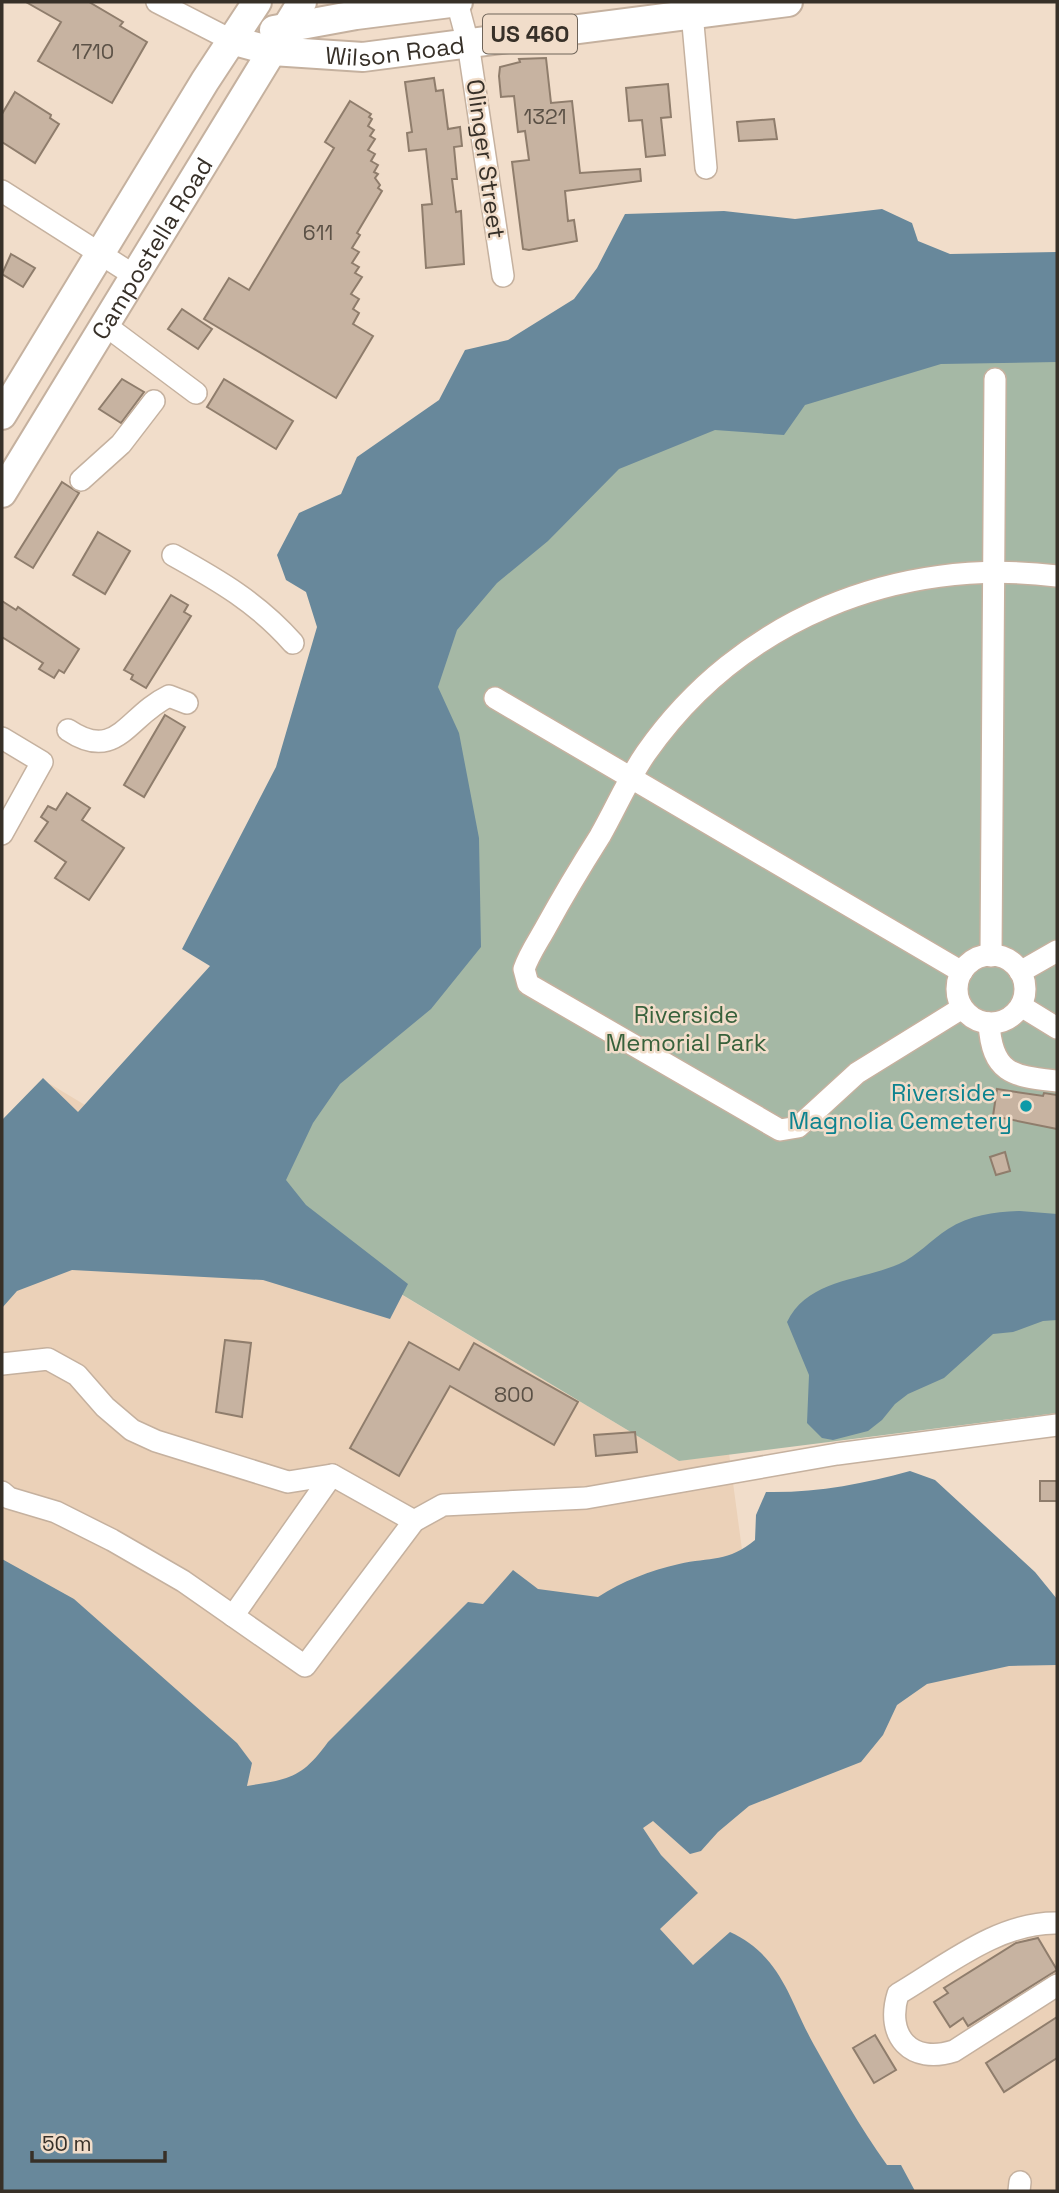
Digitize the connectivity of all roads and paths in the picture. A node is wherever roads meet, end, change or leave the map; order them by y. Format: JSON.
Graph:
{"nodes":[{"id":1,"x":157,"y":2,"type":"edge"},
{"id":2,"x":257,"y":2,"type":"edge"},
{"id":3,"x":302,"y":2,"type":"edge"},
{"id":4,"x":457,"y":2,"type":"edge"},
{"id":5,"x":788,"y":2,"type":"edge"},
{"id":6,"x":691,"y":8,"type":"edge"},
{"id":7,"x":286,"y":27,"type":"junction"},
{"id":8,"x":231,"y":40,"type":"junction"},
{"id":9,"x":468,"y":43,"type":"junction"},
{"id":10,"x":272,"y":51,"type":"junction"},
{"id":11,"x":706,"y":168,"type":"dead end"},
{"id":12,"x":2,"y":191,"type":"edge"},
{"id":13,"x":99,"y":254,"type":"junction"},
{"id":14,"x":135,"y":276,"type":"junction"},
{"id":15,"x":503,"y":276,"type":"dead end"},
{"id":16,"x":105,"y":325,"type":"junction"},
{"id":17,"x":995,"y":380,"type":"dead end"},
{"id":18,"x":196,"y":393,"type":"dead end"},
{"id":19,"x":154,"y":401,"type":"dead end"},
{"id":20,"x":2,"y":415,"type":"edge"},
{"id":21,"x":81,"y":480,"type":"dead end"},
{"id":22,"x":2,"y":493,"type":"edge"},
{"id":23,"x":173,"y":555,"type":"dead end"},
{"id":24,"x":993,"y":571,"type":"junction"},
{"id":25,"x":1057,"y":576,"type":"edge"},
{"id":26,"x":293,"y":643,"type":"dead end"},
{"id":27,"x":495,"y":698,"type":"dead end"},
{"id":28,"x":187,"y":703,"type":"dead end"},
{"id":29,"x":68,"y":730,"type":"dead end"},
{"id":30,"x":2,"y":738,"type":"edge"},
{"id":31,"x":630,"y":778,"type":"junction"},
{"id":32,"x":2,"y":834,"type":"edge"},
{"id":33,"x":1057,"y":951,"type":"edge"},
{"id":34,"x":991,"y":956,"type":"junction"},
{"id":35,"x":962,"y":972,"type":"junction"},
{"id":36,"x":1020,"y":972,"type":"junction"},
{"id":37,"x":1021,"y":1006,"type":"junction"},
{"id":38,"x":962,"y":1007,"type":"junction"},
{"id":39,"x":989,"y":1023,"type":"junction"},
{"id":40,"x":1057,"y":1028,"type":"edge"},
{"id":41,"x":1057,"y":1081,"type":"edge"},
{"id":42,"x":2,"y":1364,"type":"edge"},
{"id":43,"x":1057,"y":1425,"type":"edge"},
{"id":44,"x":332,"y":1475,"type":"junction"},
{"id":45,"x":2,"y":1492,"type":"edge"},
{"id":46,"x":414,"y":1521,"type":"junction"},
{"id":47,"x":233,"y":1616,"type":"junction"},
{"id":48,"x":1057,"y":1912,"type":"edge"},
{"id":49,"x":1032,"y":1923,"type":"junction"},
{"id":50,"x":1057,"y":1923,"type":"edge"},
{"id":51,"x":1057,"y":1985,"type":"edge"}],
"edges":[{"from":1,"to":8,"type":"street"},
{"from":2,"to":8,"type":"main road","name":"Campostella Road"},
{"from":3,"to":7,"type":"main road","name":"Campostella Road"},
{"from":4,"to":7,"type":"main road","name":"Wilson Road","number":"US 460"},
{"from":4,"to":9,"type":"street","name":"Olinger Street"},
{"from":5,"to":6,"type":"main road","name":"Wilson Road","number":"US 460"},
{"from":6,"to":9,"type":"main road","name":"Wilson Road","number":"US 460"},
{"from":6,"to":11,"type":"street"},
{"from":7,"to":8,"type":"main road","name":"Wilson Road","number":"US 460"},
{"from":7,"to":10,"type":"main road","name":"Campostella Road"},
{"from":8,"to":10,"type":"main road","name":"Wilson Road"},
{"from":8,"to":13,"type":"main road","name":"Campostella Road"},
{"from":9,"to":10,"type":"main road","name":"Wilson Road","number":"US 460"},
{"from":9,"to":15,"type":"street","name":"Olinger Street"},
{"from":10,"to":14,"type":"main road","name":"Campostella Road"},
{"from":12,"to":13,"type":"street"},
{"from":13,"to":14,"type":"street"},
{"from":13,"to":20,"type":"main road","name":"Campostella Road"},
{"from":14,"to":16,"type":"main road","name":"Campostella Road"},
{"from":16,"to":18,"type":"street"},
{"from":16,"to":22,"type":"main road","name":"Campostella Road"},
{"from":17,"to":24,"type":"street"},
{"from":19,"to":21,"type":"street"},
{"from":23,"to":26,"type":"street"},
{"from":24,"to":25,"type":"street"},
{"from":24,"to":31,"type":"street"},
{"from":24,"to":34,"type":"street"},
{"from":27,"to":31,"type":"street"},
{"from":28,"to":29,"type":"street"},
{"from":30,"to":32,"type":"street"},
{"from":31,"to":35,"type":"street"},
{"from":31,"to":38,"type":"street"},
{"from":33,"to":36,"type":"street"},
{"from":34,"to":35,"type":"street"},
{"from":34,"to":36,"type":"street"},
{"from":35,"to":38,"type":"street"},
{"from":36,"to":37,"type":"street"},
{"from":37,"to":39,"type":"street"},
{"from":37,"to":40,"type":"street"},
{"from":38,"to":39,"type":"street"},
{"from":39,"to":41,"type":"street"},
{"from":42,"to":44,"type":"street"},
{"from":43,"to":46,"type":"street"},
{"from":44,"to":46,"type":"street"},
{"from":44,"to":47,"type":"street"},
{"from":45,"to":47,"type":"street"},
{"from":46,"to":47,"type":"street"},
{"from":48,"to":49,"type":"street"},
{"from":49,"to":50,"type":"street"},
{"from":49,"to":51,"type":"street"}]}
